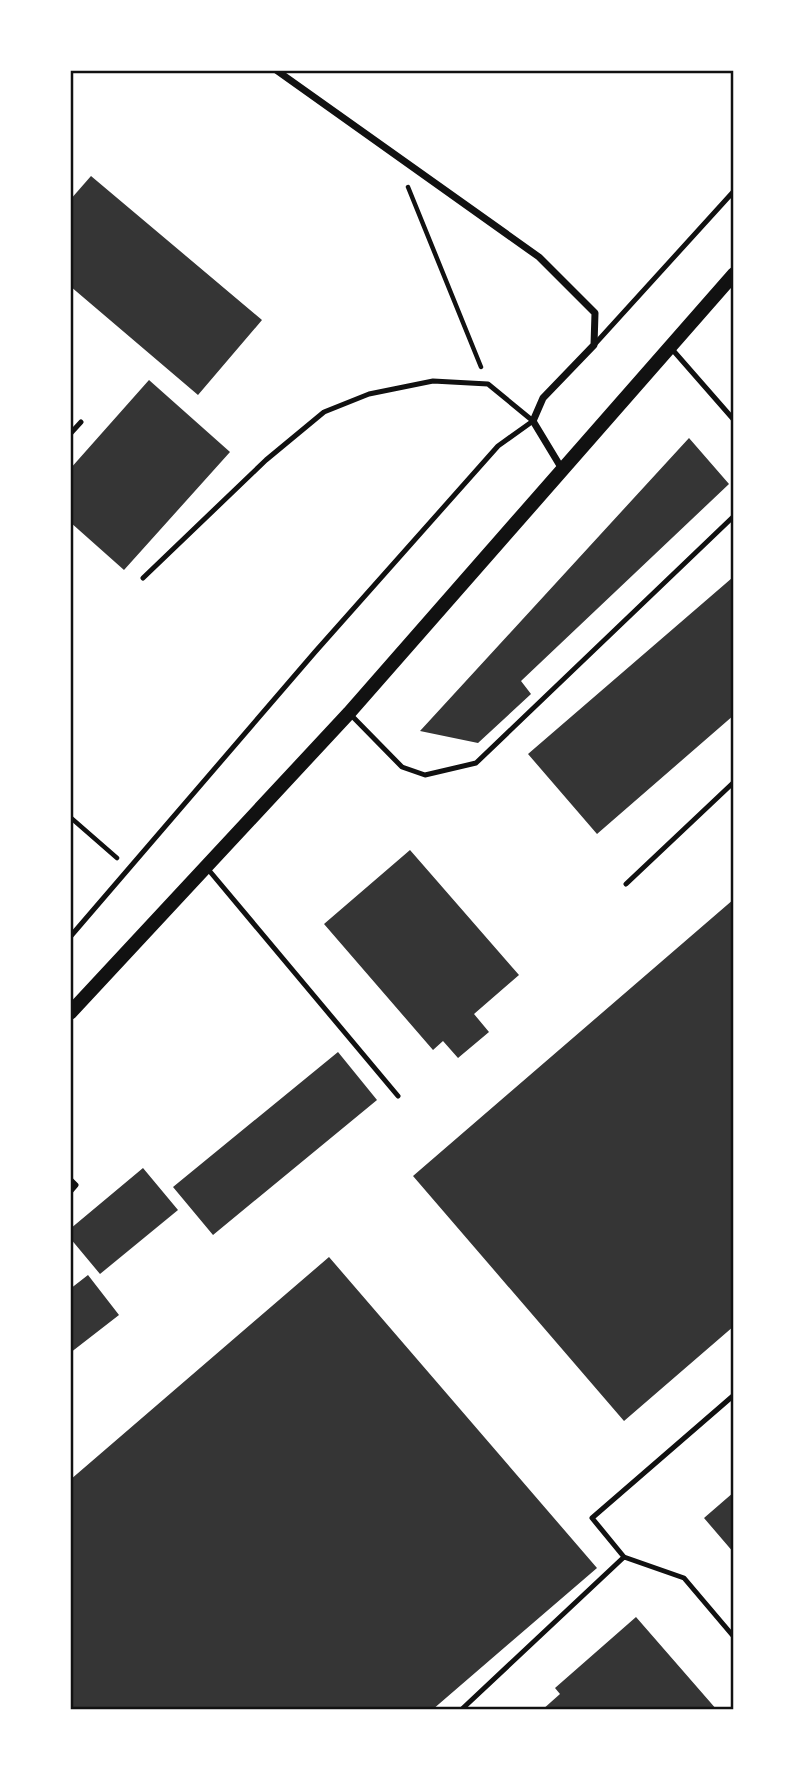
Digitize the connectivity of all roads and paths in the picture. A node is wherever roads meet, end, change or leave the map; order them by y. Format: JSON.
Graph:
{"nodes":[{"id":1,"x":276,"y":70,"type":"edge"},
{"id":2,"x":395,"y":155,"type":"junction"},
{"id":3,"x":734,"y":191,"type":"edge"},
{"id":4,"x":734,"y":274,"type":"edge"},
{"id":5,"x":594,"y":345,"type":"junction"},
{"id":6,"x":671,"y":348,"type":"junction"},
{"id":7,"x":488,"y":384,"type":"junction"},
{"id":8,"x":734,"y":420,"type":"edge"},
{"id":9,"x":533,"y":421,"type":"junction"},
{"id":10,"x":81,"y":422,"type":"dead end"},
{"id":11,"x":70,"y":434,"type":"edge"},
{"id":12,"x":562,"y":468,"type":"junction"},
{"id":13,"x":734,"y":516,"type":"edge"},
{"id":14,"x":143,"y":578,"type":"dead end"},
{"id":15,"x":349,"y":713,"type":"junction"},
{"id":16,"x":734,"y":782,"type":"edge"},
{"id":17,"x":70,"y":817,"type":"edge"},
{"id":18,"x":206,"y":868,"type":"junction"},
{"id":19,"x":129,"y":869,"type":"junction"},
{"id":20,"x":626,"y":884,"type":"dead end"},
{"id":21,"x":70,"y":937,"type":"edge"},
{"id":22,"x":70,"y":1013,"type":"edge"},
{"id":23,"x":398,"y":1096,"type":"dead end"},
{"id":24,"x":70,"y":1180,"type":"edge"},
{"id":25,"x":70,"y":1192,"type":"edge"},
{"id":26,"x":734,"y":1395,"type":"edge"},
{"id":27,"x":624,"y":1557,"type":"junction"},
{"id":28,"x":734,"y":1637,"type":"edge"},
{"id":29,"x":461,"y":1710,"type":"edge"}],
"edges":[{"from":1,"to":2,"type":"street"},
{"from":2,"to":5,"type":"street"},
{"from":2,"to":7,"type":"path"},
{"from":3,"to":5,"type":"lane"},
{"from":4,"to":6,"type":"main road"},
{"from":5,"to":9,"type":"street"},
{"from":6,"to":8,"type":"lane"},
{"from":6,"to":12,"type":"main road"},
{"from":7,"to":9,"type":"lane"},
{"from":7,"to":14,"type":"lane"},
{"from":9,"to":12,"type":"street"},
{"from":9,"to":19,"type":"lane"},
{"from":10,"to":11,"type":"lane"},
{"from":12,"to":15,"type":"main road"},
{"from":13,"to":15,"type":"lane"},
{"from":15,"to":18,"type":"main road"},
{"from":16,"to":20,"type":"lane"},
{"from":17,"to":19,"type":"path"},
{"from":18,"to":22,"type":"main road"},
{"from":18,"to":23,"type":"lane"},
{"from":19,"to":21,"type":"lane"},
{"from":24,"to":25,"type":"lane"},
{"from":26,"to":27,"type":"lane"},
{"from":27,"to":28,"type":"lane"},
{"from":27,"to":29,"type":"lane"}]}
